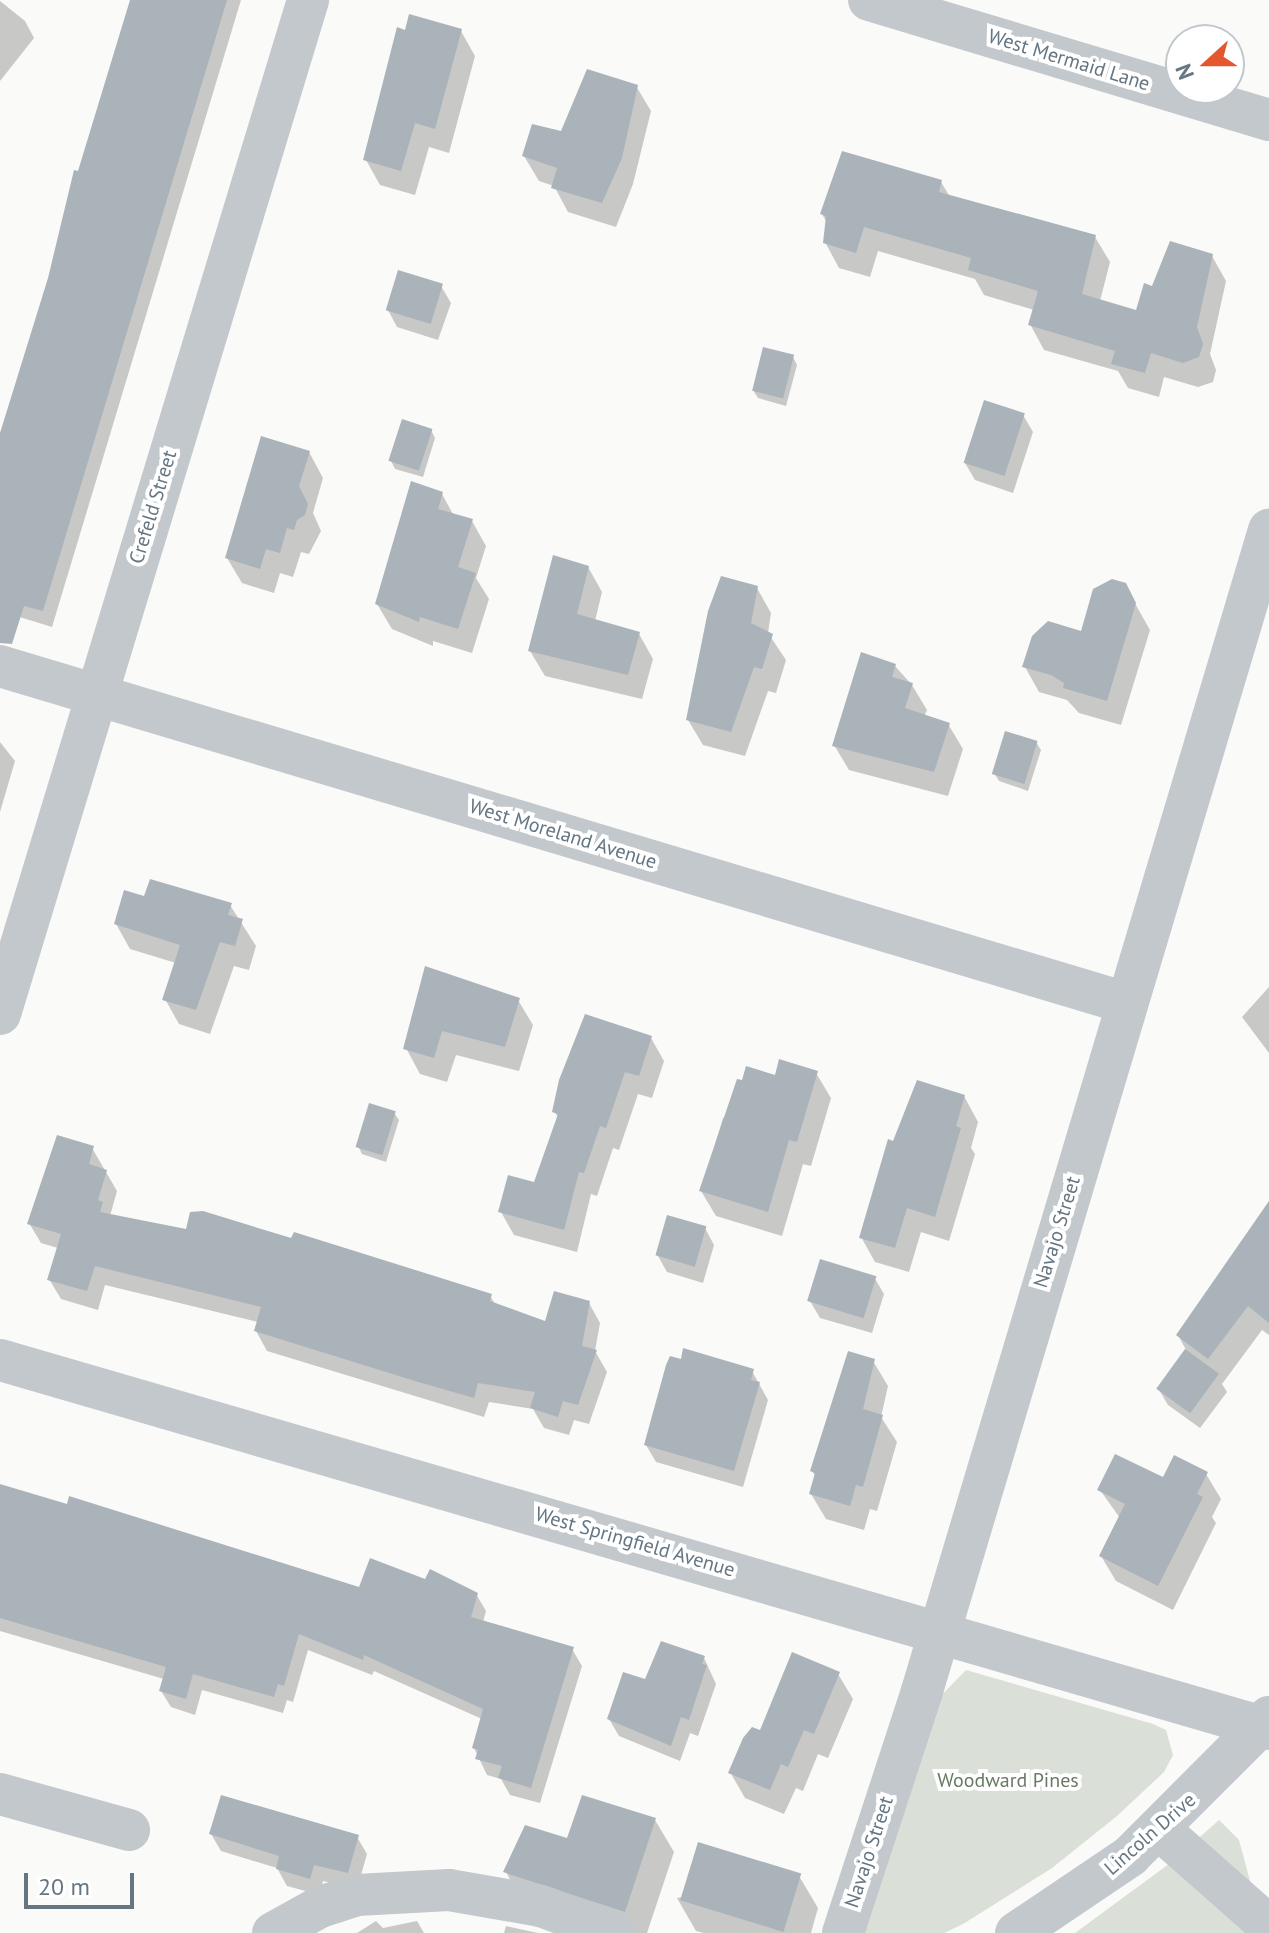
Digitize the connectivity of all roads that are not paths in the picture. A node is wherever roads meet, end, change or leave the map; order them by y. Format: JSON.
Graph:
{"nodes":[{"id":1,"x":308,"y":0,"type":"edge"},
{"id":2,"x":869,"y":0,"type":"edge"},
{"id":3,"x":1269,"y":120,"type":"edge"},
{"id":4,"x":1269,"y":530,"type":"edge"},
{"id":5,"x":0,"y":666,"type":"edge"},
{"id":6,"x":96,"y":695,"type":"junction"},
{"id":7,"x":1126,"y":1003,"type":"junction"},
{"id":8,"x":0,"y":1014,"type":"edge"},
{"id":9,"x":0,"y":1360,"type":"edge"},
{"id":10,"x":938,"y":1629,"type":"junction"},
{"id":11,"x":1267,"y":1724,"type":"edge"},
{"id":12,"x":0,"y":1794,"type":"edge"},
{"id":13,"x":1159,"y":1829,"type":"junction"},
{"id":14,"x":129,"y":1830,"type":"dead end"},
{"id":15,"x":1269,"y":1926,"type":"edge"},
{"id":16,"x":273,"y":1933,"type":"edge"},
{"id":17,"x":614,"y":1933,"type":"edge"},
{"id":18,"x":843,"y":1933,"type":"edge"},
{"id":19,"x":1016,"y":1933,"type":"edge"}],
"edges":[{"from":1,"to":6,"type":"street","name":"Crefeld Street"},
{"from":2,"to":3,"type":"street","name":"West Mermaid Lane"},
{"from":4,"to":7,"type":"street","name":"Navajo Street"},
{"from":5,"to":6,"type":"street","name":"West Moreland Avenue"},
{"from":6,"to":7,"type":"street","name":"West Moreland Avenue"},
{"from":6,"to":8,"type":"street","name":"Crefeld Street"},
{"from":7,"to":10,"type":"street","name":"Navajo Street"},
{"from":9,"to":10,"type":"street","name":"West Springfield Avenue"},
{"from":10,"to":11,"type":"street","name":"West Springfield Avenue"},
{"from":10,"to":18,"type":"street","name":"Navajo Street"},
{"from":11,"to":13,"type":"street","name":"Lincoln Drive"},
{"from":12,"to":14,"type":"street"},
{"from":13,"to":15,"type":"street"},
{"from":13,"to":19,"type":"street","name":"Lincoln Drive"},
{"from":16,"to":17,"type":"street"}]}
